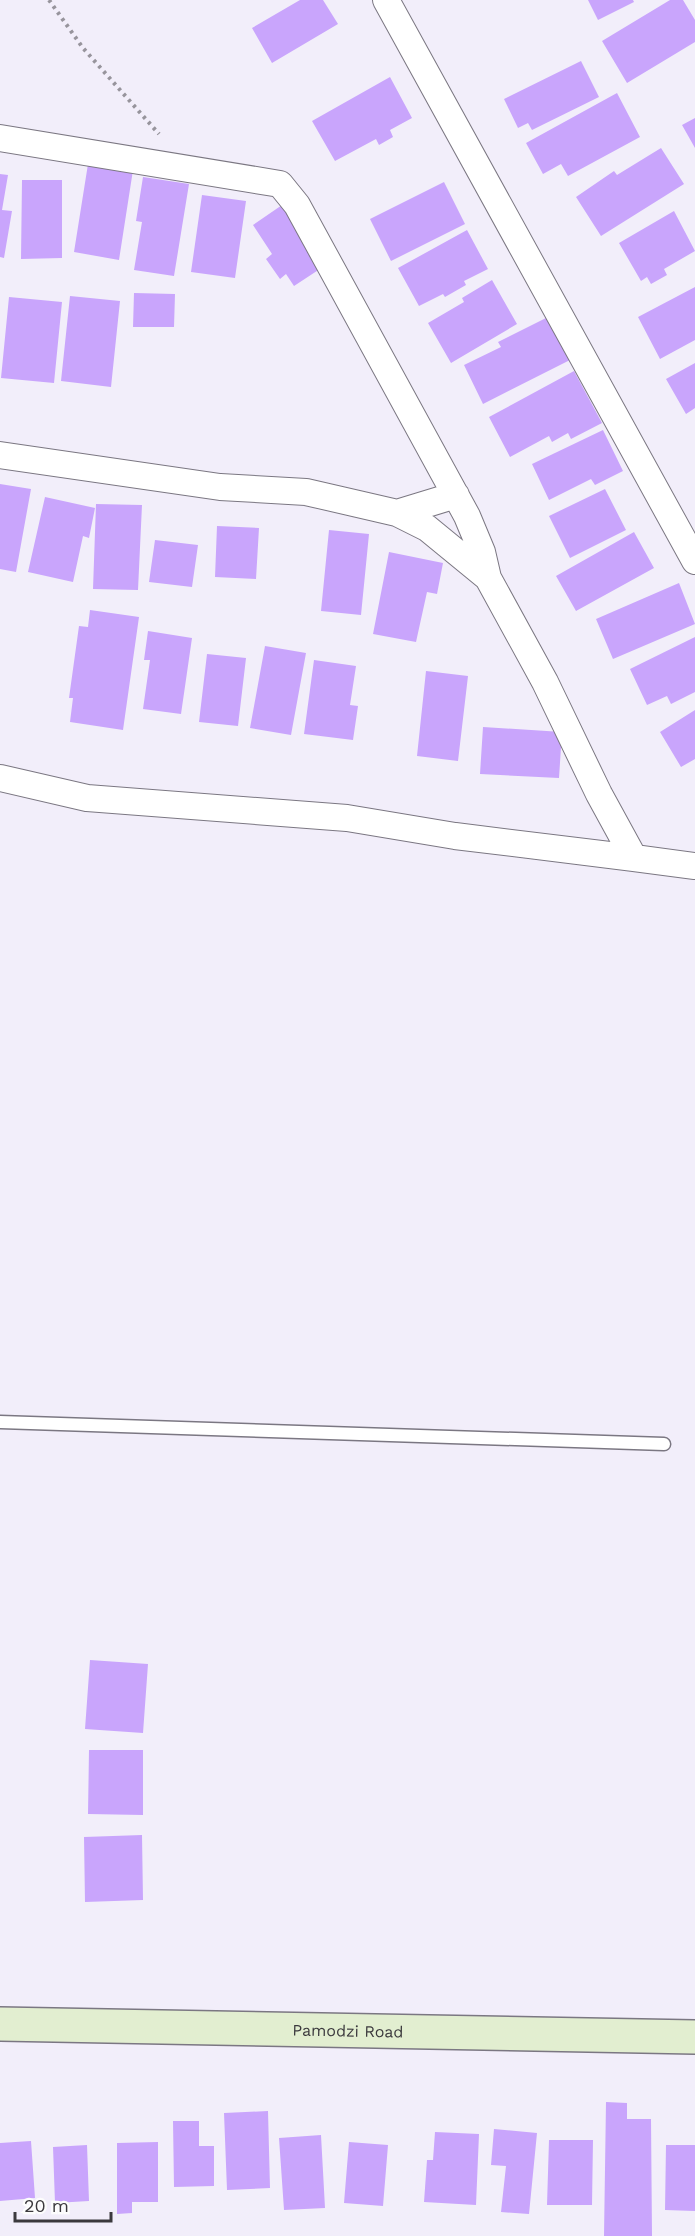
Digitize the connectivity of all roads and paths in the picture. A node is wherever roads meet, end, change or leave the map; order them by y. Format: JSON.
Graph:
{"nodes":[{"id":1,"x":49,"y":0,"type":"edge"},
{"id":2,"x":386,"y":0,"type":"edge"},
{"id":3,"x":0,"y":138,"type":"edge"},
{"id":4,"x":189,"y":168,"type":"junction"},
{"id":5,"x":0,"y":454,"type":"edge"},
{"id":6,"x":456,"y":495,"type":"junction"},
{"id":7,"x":398,"y":513,"type":"junction"},
{"id":8,"x":695,"y":561,"type":"edge"},
{"id":9,"x":488,"y":578,"type":"junction"},
{"id":10,"x":0,"y":778,"type":"edge"},
{"id":11,"x":634,"y":858,"type":"junction"},
{"id":12,"x":695,"y":866,"type":"edge"},
{"id":13,"x":0,"y":1422,"type":"edge"},
{"id":14,"x":664,"y":1444,"type":"dead end"},
{"id":15,"x":0,"y":2024,"type":"edge"},
{"id":16,"x":695,"y":2037,"type":"edge"}],
"edges":[{"from":1,"to":4,"type":"path"},
{"from":2,"to":8,"type":"street"},
{"from":3,"to":4,"type":"street"},
{"from":4,"to":6,"type":"street"},
{"from":5,"to":7,"type":"street"},
{"from":6,"to":7,"type":"street"},
{"from":6,"to":9,"type":"street"},
{"from":7,"to":9,"type":"street"},
{"from":9,"to":11,"type":"street"},
{"from":10,"to":11,"type":"street"},
{"from":11,"to":12,"type":"street"},
{"from":13,"to":14,"type":"lane"},
{"from":15,"to":16,"type":"street","name":"Pamodzi Road"}]}
